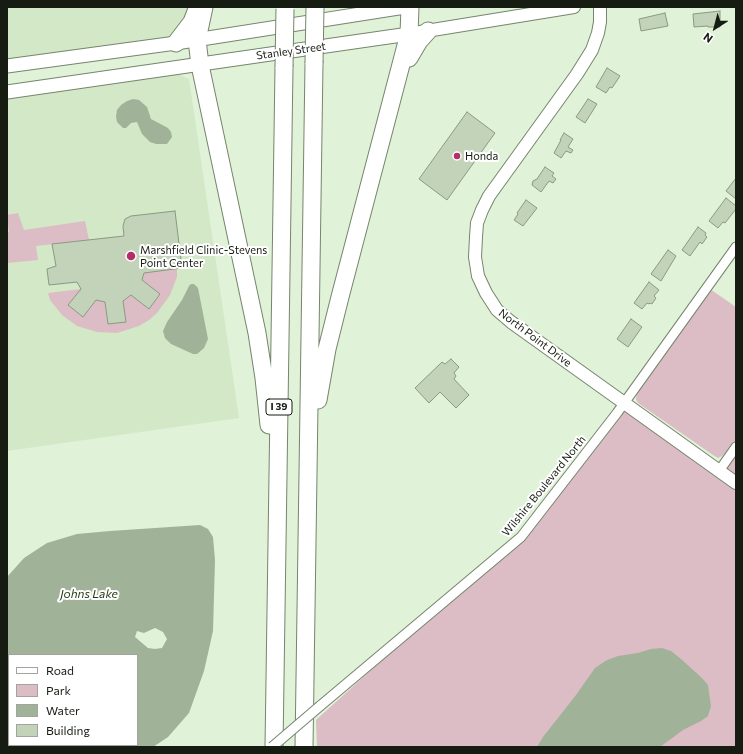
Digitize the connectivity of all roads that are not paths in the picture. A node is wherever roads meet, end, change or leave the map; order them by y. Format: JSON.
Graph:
{"nodes":[{"id":1,"x":198,"y":7,"type":"edge"},
{"id":2,"x":204,"y":7,"type":"edge"},
{"id":3,"x":315,"y":7,"type":"edge"},
{"id":4,"x":405,"y":7,"type":"edge"},
{"id":5,"x":410,"y":7,"type":"edge"},
{"id":6,"x":574,"y":7,"type":"edge"},
{"id":7,"x":600,"y":7,"type":"edge"},
{"id":8,"x":285,"y":8,"type":"edge"},
{"id":9,"x":428,"y":31,"type":"junction"},
{"id":10,"x":409,"y":34,"type":"junction"},
{"id":11,"x":197,"y":40,"type":"junction"},
{"id":12,"x":176,"y":43,"type":"junction"},
{"id":13,"x":200,"y":64,"type":"junction"},
{"id":14,"x":7,"y":66,"type":"edge"},
{"id":15,"x":398,"y":78,"type":"junction"},
{"id":16,"x":7,"y":92,"type":"edge"},
{"id":17,"x":736,"y":247,"type":"edge"},
{"id":18,"x":623,"y":403,"type":"junction"},
{"id":19,"x":309,"y":437,"type":"junction"},
{"id":20,"x":736,"y":447,"type":"edge"},
{"id":21,"x":719,"y":471,"type":"junction"},
{"id":22,"x":736,"y":483,"type":"edge"},
{"id":23,"x":276,"y":576,"type":"junction"},
{"id":24,"x":273,"y":747,"type":"edge"},
{"id":25,"x":304,"y":747,"type":"edge"}],
"edges":[{"from":1,"to":12,"type":"highway"},
{"from":2,"to":11,"type":"highway"},
{"from":3,"to":19,"type":"highway","bridge":true},
{"from":4,"to":11,"type":"main road"},
{"from":5,"to":10,"type":"highway"},
{"from":6,"to":9,"type":"street","name":"Stanley Street"},
{"from":7,"to":18,"type":"street","name":"North Point Drive"},
{"from":8,"to":23,"type":"highway","number":"I 39","bridge":true},
{"from":9,"to":10,"type":"street","name":"Stanley Street"},
{"from":9,"to":15,"type":"highway"},
{"from":10,"to":13,"type":"main road","name":"Stanley Street"},
{"from":10,"to":15,"type":"highway"},
{"from":11,"to":12,"type":"main road"},
{"from":11,"to":13,"type":"highway"},
{"from":12,"to":14,"type":"main road"},
{"from":13,"to":16,"type":"main road","name":"Stanley Street"},
{"from":13,"to":23,"type":"highway"},
{"from":15,"to":19,"type":"highway"},
{"from":17,"to":18,"type":"street","name":"Wilshire Boulevard North"},
{"from":18,"to":21,"type":"street","name":"North Point Drive"},
{"from":18,"to":24,"type":"street","name":"Wilshire Boulevard North","bridge":true},
{"from":19,"to":25,"type":"highway"},
{"from":20,"to":21,"type":"street"},
{"from":21,"to":22,"type":"street","name":"North Point Drive"},
{"from":23,"to":24,"type":"highway","number":"I 39"}]}
